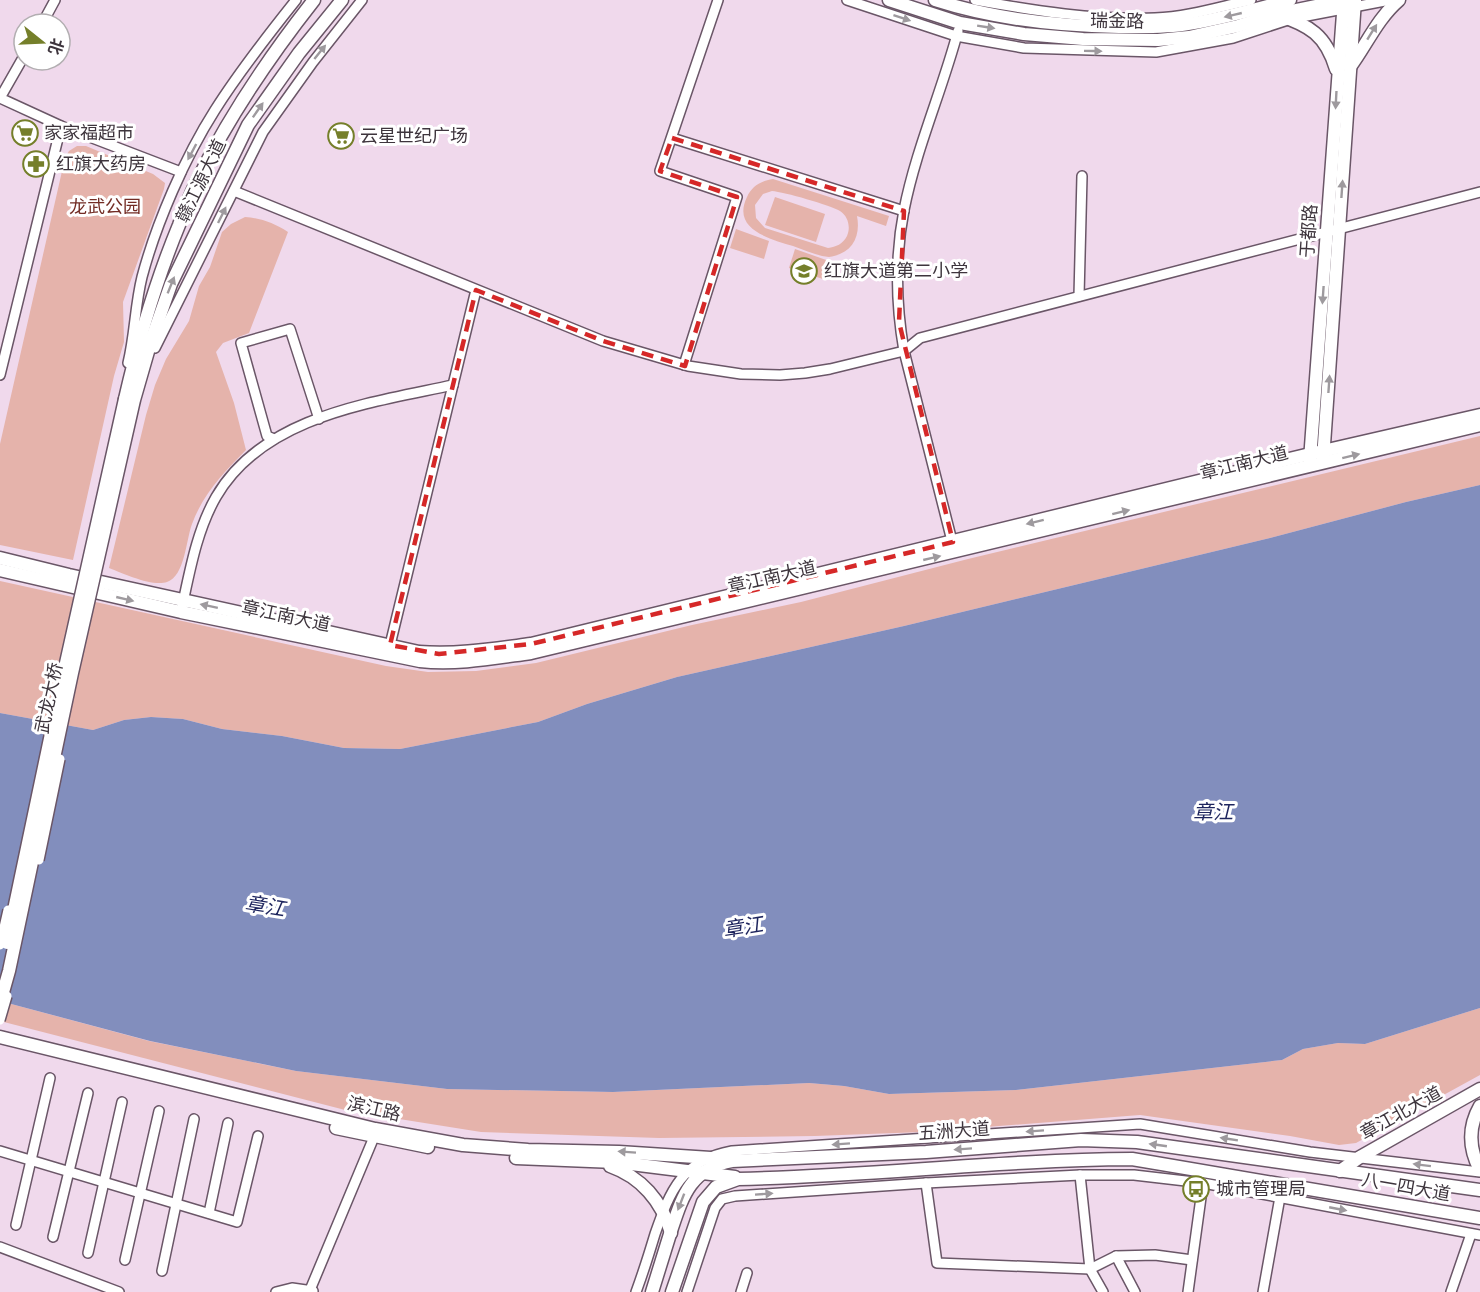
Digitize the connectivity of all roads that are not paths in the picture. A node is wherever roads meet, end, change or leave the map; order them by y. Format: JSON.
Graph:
{"nodes":[{"id":1,"x":296,"y":0,"type":"edge"},
{"id":2,"x":314,"y":0,"type":"edge"},
{"id":3,"x":342,"y":0,"type":"edge"},
{"id":4,"x":362,"y":0,"type":"edge"},
{"id":5,"x":718,"y":0,"type":"edge"},
{"id":6,"x":847,"y":0,"type":"edge"},
{"id":7,"x":889,"y":0,"type":"edge"},
{"id":8,"x":935,"y":0,"type":"edge"},
{"id":9,"x":975,"y":0,"type":"edge"},
{"id":10,"x":1251,"y":0,"type":"edge"},
{"id":11,"x":1390,"y":0,"type":"edge"},
{"id":12,"x":1399,"y":0,"type":"edge"},
{"id":13,"x":1285,"y":1,"type":"edge"},
{"id":14,"x":1348,"y":2,"type":"edge"},
{"id":15,"x":966,"y":5,"type":"edge"},
{"id":16,"x":1276,"y":14,"type":"junction"},
{"id":17,"x":1291,"y":19,"type":"junction"},
{"id":18,"x":960,"y":23,"type":"junction"},
{"id":19,"x":956,"y":36,"type":"junction"},
{"id":20,"x":1350,"y":67,"type":"junction"},
{"id":21,"x":15,"y":72,"type":"edge"},
{"id":22,"x":1338,"y":75,"type":"junction"},
{"id":23,"x":0,"y":98,"type":"edge"},
{"id":24,"x":61,"y":126,"type":"junction"},
{"id":25,"x":672,"y":138,"type":"junction"},
{"id":26,"x":182,"y":172,"type":"junction"},
{"id":27,"x":1082,"y":176,"type":"dead end"},
{"id":28,"x":234,"y":190,"type":"junction"},
{"id":29,"x":1480,"y":192,"type":"edge"},
{"id":30,"x":904,"y":211,"type":"junction"},
{"id":31,"x":1334,"y":229,"type":"junction"},
{"id":32,"x":476,"y":290,"type":"junction"},
{"id":33,"x":1079,"y":296,"type":"junction"},
{"id":34,"x":904,"y":351,"type":"junction"},
{"id":35,"x":684,"y":365,"type":"junction"},
{"id":36,"x":0,"y":375,"type":"edge"},
{"id":37,"x":453,"y":385,"type":"junction"},
{"id":38,"x":129,"y":400,"type":"junction"},
{"id":39,"x":1480,"y":416,"type":"edge"},
{"id":40,"x":319,"y":419,"type":"junction"},
{"id":41,"x":1480,"y":425,"type":"edge"},
{"id":42,"x":274,"y":439,"type":"junction"},
{"id":43,"x":1323,"y":457,"type":"junction"},
{"id":44,"x":1310,"y":460,"type":"junction"},
{"id":45,"x":954,"y":547,"type":"junction"},
{"id":46,"x":0,"y":558,"type":"edge"},
{"id":47,"x":0,"y":570,"type":"edge"},
{"id":48,"x":69,"y":580,"type":"junction"},
{"id":49,"x":182,"y":606,"type":"junction"},
{"id":50,"x":390,"y":645,"type":"junction"},
{"id":51,"x":0,"y":945,"type":"edge"},
{"id":52,"x":0,"y":972,"type":"edge"},
{"id":53,"x":0,"y":1003,"type":"edge"},
{"id":54,"x":0,"y":1020,"type":"edge"},
{"id":55,"x":0,"y":1037,"type":"edge"},
{"id":56,"x":0,"y":1045,"type":"edge"},
{"id":57,"x":50,"y":1078,"type":"dead end"},
{"id":58,"x":1480,"y":1089,"type":"edge"},
{"id":59,"x":88,"y":1093,"type":"dead end"},
{"id":60,"x":122,"y":1102,"type":"dead end"},
{"id":61,"x":1480,"y":1106,"type":"edge"},
{"id":62,"x":159,"y":1111,"type":"dead end"},
{"id":63,"x":194,"y":1119,"type":"dead end"},
{"id":64,"x":228,"y":1124,"type":"dead end"},
{"id":65,"x":258,"y":1136,"type":"dead end"},
{"id":66,"x":374,"y":1137,"type":"junction"},
{"id":67,"x":0,"y":1151,"type":"edge"},
{"id":68,"x":1360,"y":1157,"type":"junction"},
{"id":69,"x":31,"y":1161,"type":"junction"},
{"id":70,"x":591,"y":1161,"type":"junction"},
{"id":71,"x":702,"y":1169,"type":"junction"},
{"id":72,"x":1340,"y":1171,"type":"junction"},
{"id":73,"x":1480,"y":1171,"type":"edge"},
{"id":74,"x":69,"y":1172,"type":"junction"},
{"id":75,"x":1080,"y":1175,"type":"junction"},
{"id":76,"x":104,"y":1182,"type":"junction"},
{"id":77,"x":926,"y":1183,"type":"junction"},
{"id":78,"x":1203,"y":1183,"type":"junction"},
{"id":79,"x":1480,"y":1190,"type":"edge"},
{"id":80,"x":1325,"y":1191,"type":"junction"},
{"id":81,"x":140,"y":1193,"type":"junction"},
{"id":82,"x":1480,"y":1195,"type":"edge"},
{"id":83,"x":1280,"y":1197,"type":"junction"},
{"id":84,"x":176,"y":1204,"type":"junction"},
{"id":85,"x":700,"y":1208,"type":"junction"},
{"id":86,"x":715,"y":1208,"type":"junction"},
{"id":87,"x":663,"y":1212,"type":"junction"},
{"id":88,"x":1480,"y":1213,"type":"edge"},
{"id":89,"x":209,"y":1214,"type":"junction"},
{"id":90,"x":1480,"y":1218,"type":"edge"},
{"id":91,"x":16,"y":1225,"type":"dead end"},
{"id":92,"x":671,"y":1233,"type":"junction"},
{"id":93,"x":1475,"y":1235,"type":"edge"},
{"id":94,"x":53,"y":1237,"type":"dead end"},
{"id":95,"x":0,"y":1247,"type":"edge"},
{"id":96,"x":88,"y":1253,"type":"dead end"},
{"id":97,"x":1116,"y":1257,"type":"junction"},
{"id":98,"x":125,"y":1260,"type":"dead end"},
{"id":99,"x":1192,"y":1260,"type":"junction"},
{"id":100,"x":1090,"y":1269,"type":"junction"},
{"id":101,"x":162,"y":1271,"type":"dead end"},
{"id":102,"x":747,"y":1273,"type":"dead end"},
{"id":103,"x":313,"y":1291,"type":"edge"},
{"id":104,"x":119,"y":1292,"type":"edge"},
{"id":105,"x":276,"y":1292,"type":"edge"},
{"id":106,"x":636,"y":1292,"type":"edge"},
{"id":107,"x":652,"y":1292,"type":"edge"},
{"id":108,"x":672,"y":1292,"type":"edge"},
{"id":109,"x":687,"y":1292,"type":"edge"},
{"id":110,"x":741,"y":1292,"type":"edge"},
{"id":111,"x":1103,"y":1292,"type":"edge"},
{"id":112,"x":1135,"y":1292,"type":"edge"},
{"id":113,"x":1188,"y":1292,"type":"edge"},
{"id":114,"x":1263,"y":1292,"type":"edge"},
{"id":115,"x":1451,"y":1292,"type":"edge"}],
"edges":[{"from":1,"to":26,"type":"street","one_way":true},
{"from":2,"to":38,"type":"main road","name":"赣江源大道"},
{"from":38,"to":3,"type":"main road","name":"赣江源大道","one_way":true},
{"from":28,"to":4,"type":"street","one_way":true},
{"from":5,"to":25,"type":"street"},
{"from":6,"to":19,"type":"street","one_way":true},
{"from":7,"to":18,"type":"main road","name":"瑞金路"},
{"from":8,"to":15,"type":"main road","name":"瑞金路"},
{"from":9,"to":10,"type":"street"},
{"from":11,"to":14,"type":"street"},
{"from":20,"to":12,"type":"main road","one_way":true},
{"from":13,"to":15,"type":"main road","name":"瑞金路","one_way":true},
{"from":14,"to":16,"type":"main road","name":"瑞金路"},
{"from":14,"to":17,"type":"street"},
{"from":14,"to":20,"type":"main road","name":"于都路"},
{"from":14,"to":22,"type":"main road","name":"于都路"},
{"from":16,"to":17,"type":"main road"},
{"from":18,"to":16,"type":"main road","name":"瑞金路","one_way":true},
{"from":19,"to":17,"type":"street","one_way":true},
{"from":17,"to":22,"type":"main road"},
{"from":18,"to":19,"type":"street"},
{"from":19,"to":30,"type":"street"},
{"from":31,"to":20,"type":"main road","name":"于都路","one_way":true},
{"from":21,"to":23,"type":"street"},
{"from":22,"to":31,"type":"main road","name":"于都路","one_way":true},
{"from":23,"to":24,"type":"street"},
{"from":24,"to":26,"type":"street"},
{"from":24,"to":36,"type":"street"},
{"from":25,"to":30,"type":"street"},
{"from":25,"to":35,"type":"street"},
{"from":26,"to":38,"type":"street"},
{"from":27,"to":33,"type":"street"},
{"from":28,"to":32,"type":"street"},
{"from":38,"to":28,"type":"street","one_way":true},
{"from":29,"to":31,"type":"street"},
{"from":30,"to":34,"type":"street"},
{"from":31,"to":33,"type":"street"},
{"from":43,"to":31,"type":"main road","name":"于都路","one_way":true},
{"from":31,"to":44,"type":"main road","name":"于都路","one_way":true},
{"from":32,"to":35,"type":"street"},
{"from":32,"to":37,"type":"street"},
{"from":33,"to":34,"type":"street"},
{"from":34,"to":35,"type":"street"},
{"from":34,"to":45,"type":"street"},
{"from":37,"to":40,"type":"street"},
{"from":37,"to":50,"type":"street"},
{"from":38,"to":51,"type":"street","bridge":true},
{"from":38,"to":52,"type":"main road","name":"武龙大桥","bridge":true},
{"from":38,"to":53,"type":"main road","name":"武龙大桥","bridge":true},
{"from":38,"to":54,"type":"street","bridge":true},
{"from":39,"to":43,"type":"main road","name":"章江南大道"},
{"from":40,"to":42,"type":"street"},
{"from":40,"to":42,"type":"street"},
{"from":43,"to":41,"type":"main road","name":"章江南大道","one_way":true},
{"from":42,"to":49,"type":"street"},
{"from":43,"to":44,"type":"main road","name":"章江南大道"},
{"from":44,"to":45,"type":"main road","name":"章江南大道"},
{"from":49,"to":45,"type":"main road","name":"章江南大道","one_way":true},
{"from":45,"to":50,"type":"main road","name":"章江南大道"},
{"from":46,"to":48,"type":"main road"},
{"from":47,"to":48,"type":"main road"},
{"from":48,"to":49,"type":"main road","name":"章江南大道"},
{"from":50,"to":49,"type":"main road","name":"章江南大道","one_way":true},
{"from":71,"to":55,"type":"main road","name":"滨江路","one_way":true},
{"from":56,"to":66,"type":"main road","name":"滨江路"},
{"from":57,"to":69,"type":"street"},
{"from":58,"to":68,"type":"main road","name":"章江北大道"},
{"from":59,"to":74,"type":"street"},
{"from":60,"to":76,"type":"street"},
{"from":61,"to":73,"type":"main road"},
{"from":62,"to":81,"type":"street"},
{"from":63,"to":84,"type":"street"},
{"from":64,"to":89,"type":"street"},
{"from":65,"to":89,"type":"street"},
{"from":66,"to":70,"type":"main road","name":"滨江路"},
{"from":66,"to":103,"type":"street"},
{"from":67,"to":69,"type":"street"},
{"from":68,"to":71,"type":"street","one_way":true},
{"from":68,"to":72,"type":"main road","name":"章江北大道"},
{"from":73,"to":68,"type":"street","one_way":true},
{"from":69,"to":74,"type":"street"},
{"from":69,"to":91,"type":"street"},
{"from":70,"to":71,"type":"main road","name":"滨江路"},
{"from":70,"to":87,"type":"main road"},
{"from":72,"to":71,"type":"main road","name":"五洲大道","one_way":true},
{"from":71,"to":80,"type":"main road","name":"五洲大道"},
{"from":71,"to":85,"type":"main road"},
{"from":71,"to":85,"type":"main road"},
{"from":71,"to":86,"type":"street"},
{"from":71,"to":87,"type":"street"},
{"from":71,"to":92,"type":"main road","one_way":true},
{"from":72,"to":79,"type":"main road","name":"八一四大道"},
{"from":72,"to":82,"type":"main road"},
{"from":74,"to":76,"type":"street"},
{"from":74,"to":94,"type":"street"},
{"from":75,"to":77,"type":"street"},
{"from":75,"to":78,"type":"street"},
{"from":75,"to":100,"type":"street"},
{"from":76,"to":81,"type":"street"},
{"from":76,"to":96,"type":"street"},
{"from":86,"to":77,"type":"street","one_way":true},
{"from":77,"to":100,"type":"street"},
{"from":78,"to":83,"type":"street"},
{"from":78,"to":99,"type":"street"},
{"from":80,"to":88,"type":"main road"},
{"from":80,"to":90,"type":"main road","name":"八一四大道"},
{"from":81,"to":84,"type":"street"},
{"from":81,"to":98,"type":"street"},
{"from":83,"to":93,"type":"street","one_way":true},
{"from":83,"to":114,"type":"street"},
{"from":84,"to":89,"type":"street"},
{"from":84,"to":101,"type":"street"},
{"from":85,"to":108,"type":"main road"},
{"from":86,"to":109,"type":"street"},
{"from":87,"to":92,"type":"main road"},
{"from":87,"to":106,"type":"street"},
{"from":92,"to":107,"type":"main road"},
{"from":93,"to":115,"type":"street"},
{"from":95,"to":104,"type":"street"},
{"from":97,"to":99,"type":"street"},
{"from":97,"to":100,"type":"street"},
{"from":97,"to":112,"type":"street"},
{"from":99,"to":113,"type":"street"},
{"from":100,"to":111,"type":"street"},
{"from":102,"to":110,"type":"street"},
{"from":103,"to":105,"type":"street"}]}
